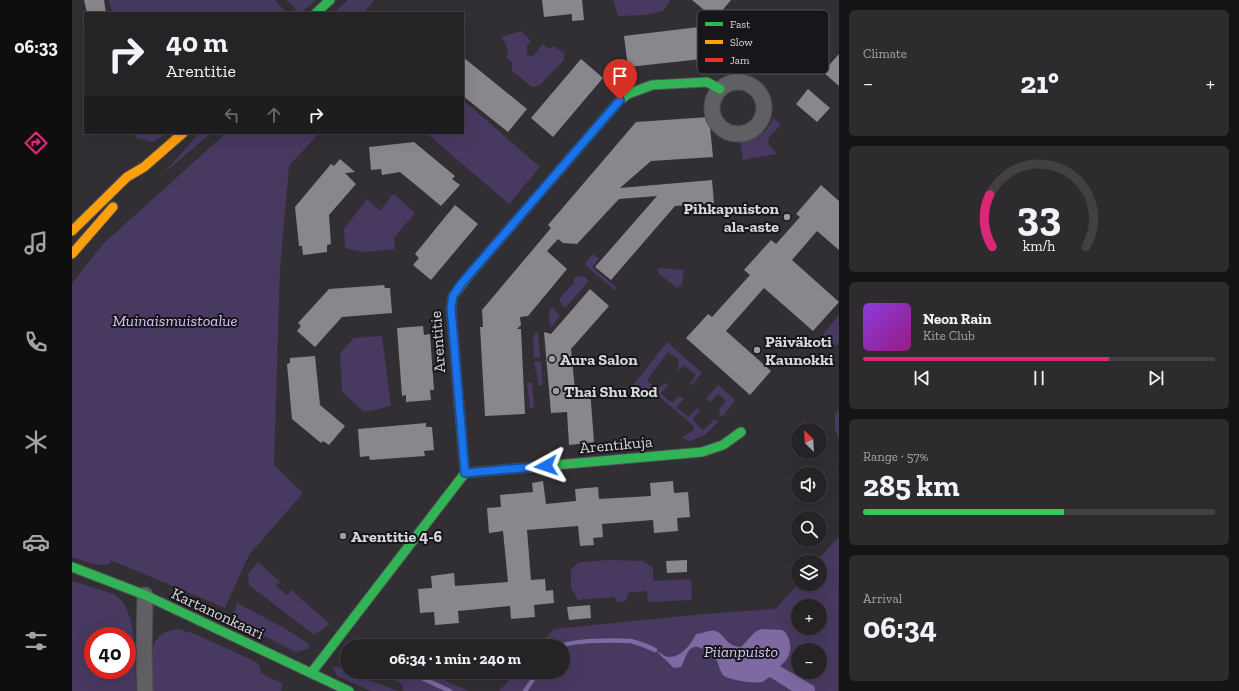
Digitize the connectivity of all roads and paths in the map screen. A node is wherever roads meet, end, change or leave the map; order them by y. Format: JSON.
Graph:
{"nodes":[{"id":1,"x":330,"y":0,"type":"edge"},
{"id":2,"x":317,"y":12,"type":"edge"},
{"id":3,"x":720,"y":89,"type":"dead end"},
{"id":4,"x":182,"y":134,"type":"edge"},
{"id":5,"x":144,"y":167,"type":"junction"},
{"id":6,"x":134,"y":184,"type":"dead end"},
{"id":7,"x":119,"y":200,"type":"dead end"},
{"id":8,"x":72,"y":231,"type":"edge"},
{"id":9,"x":72,"y":254,"type":"edge"},
{"id":10,"x":741,"y":432,"type":"dead end"},
{"id":11,"x":465,"y":473,"type":"junction"},
{"id":12,"x":72,"y":567,"type":"edge"},
{"id":13,"x":145,"y":595,"type":"junction"},
{"id":14,"x":312,"y":672,"type":"junction"},
{"id":15,"x":145,"y":691,"type":"edge"},
{"id":16,"x":349,"y":691,"type":"edge"}],
"edges":[{"from":1,"to":2,"type":"street"},
{"from":3,"to":11,"type":"street","name":"Arentitie"},
{"from":4,"to":5,"type":"street"},
{"from":5,"to":6,"type":"street"},
{"from":5,"to":8,"type":"street"},
{"from":7,"to":9,"type":"street"},
{"from":10,"to":11,"type":"street","name":"Arentikuja"},
{"from":11,"to":14,"type":"street"},
{"from":12,"to":13,"type":"street","name":"Kartanonkaari"},
{"from":13,"to":14,"type":"street","name":"Kartanonkaari"},
{"from":13,"to":15,"type":"street"},
{"from":14,"to":16,"type":"street","name":"Kartanonkaari"}]}
